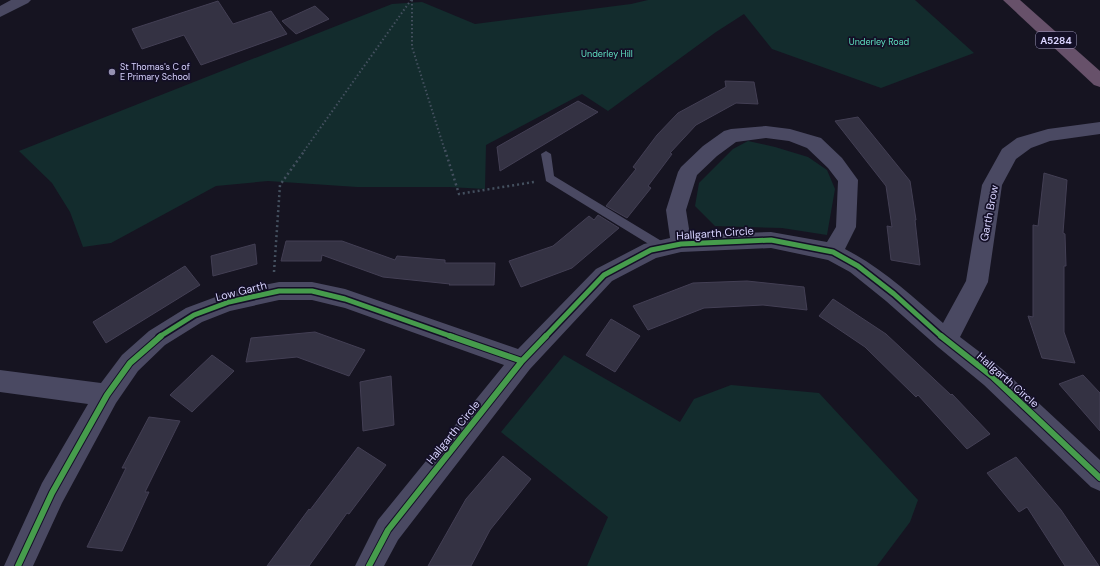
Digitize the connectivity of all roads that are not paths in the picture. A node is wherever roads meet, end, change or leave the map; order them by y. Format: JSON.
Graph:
{"nodes":[{"id":1,"x":23,"y":0,"type":"edge"},
{"id":2,"x":1011,"y":0,"type":"edge"},
{"id":3,"x":0,"y":12,"type":"edge"},
{"id":4,"x":1100,"y":81,"type":"edge"},
{"id":5,"x":1100,"y":128,"type":"edge"},
{"id":6,"x":546,"y":154,"type":"dead end"},
{"id":7,"x":673,"y":246,"type":"junction"},
{"id":8,"x":833,"y":252,"type":"junction"},
{"id":9,"x":946,"y":340,"type":"junction"},
{"id":10,"x":522,"y":361,"type":"junction"},
{"id":11,"x":0,"y":381,"type":"edge"},
{"id":12,"x":107,"y":395,"type":"junction"},
{"id":13,"x":1100,"y":478,"type":"edge"},
{"id":14,"x":18,"y":566,"type":"edge"},
{"id":15,"x":369,"y":566,"type":"edge"}],
"edges":[{"from":1,"to":3,"type":"street"},
{"from":2,"to":4,"type":"highway","number":"A5284"},
{"from":5,"to":9,"type":"street","name":"Garth Brow"},
{"from":6,"to":7,"type":"lane"},
{"from":7,"to":8,"type":"street","name":"Hallgarth Circle"},
{"from":7,"to":8,"type":"street","name":"Hallgarth Circle"},
{"from":7,"to":10,"type":"street","name":"Hallgarth Circle"},
{"from":8,"to":9,"type":"street","name":"Hallgarth Circle"},
{"from":9,"to":13,"type":"street","name":"Hallgarth Circle"},
{"from":10,"to":12,"type":"street","name":"Low Garth"},
{"from":10,"to":15,"type":"street","name":"Hallgarth Circle"},
{"from":11,"to":12,"type":"street"},
{"from":12,"to":14,"type":"street","name":"Low Garth"}]}
